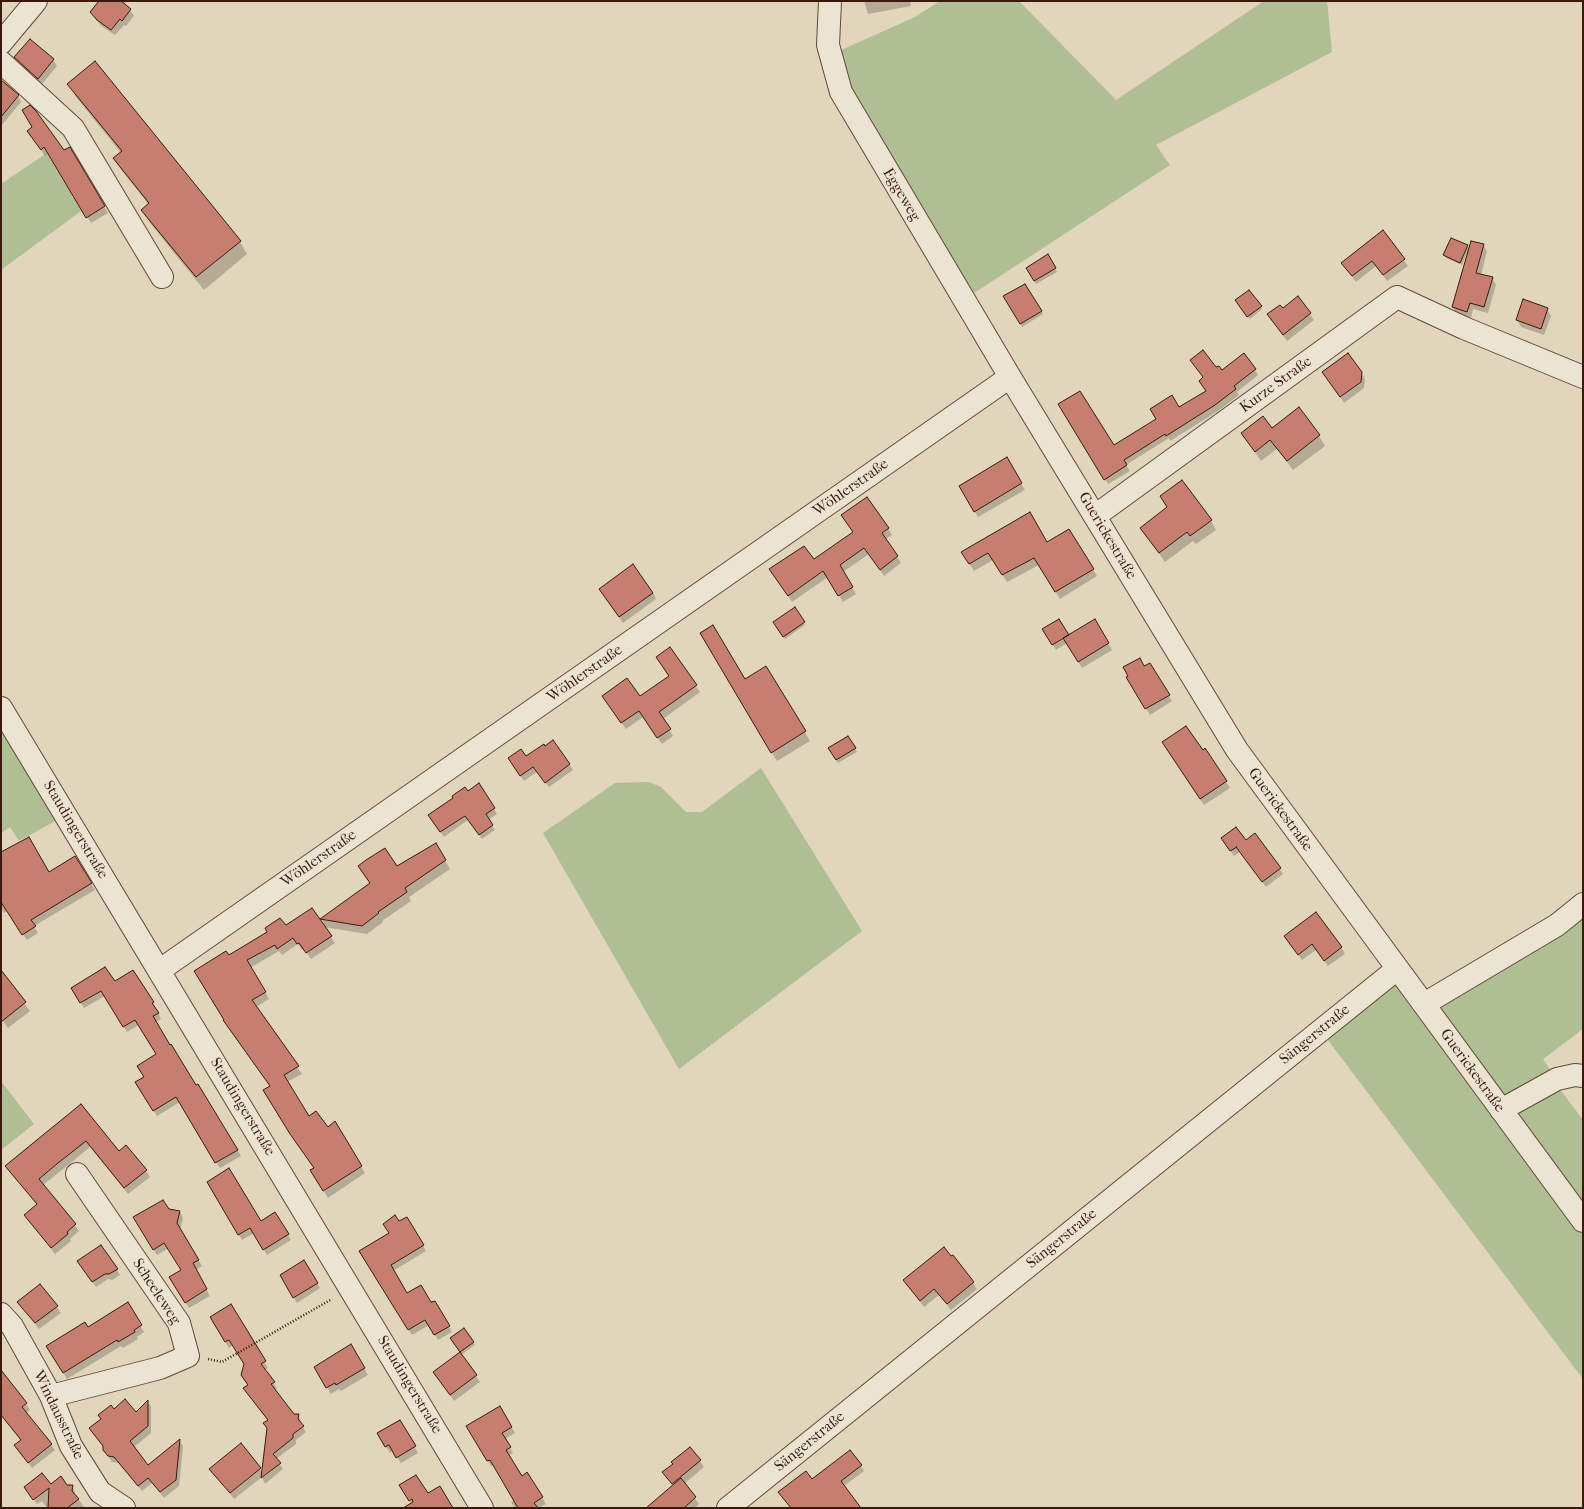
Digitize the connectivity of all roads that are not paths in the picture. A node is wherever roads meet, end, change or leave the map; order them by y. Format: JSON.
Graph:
{"nodes":[{"id":1,"x":36,"y":1,"type":"edge"},
{"id":2,"x":830,"y":1,"type":"edge"},
{"id":3,"x":1,"y":44,"type":"edge"},
{"id":4,"x":1,"y":62,"type":"edge"},
{"id":5,"x":162,"y":277,"type":"dead end"},
{"id":6,"x":1010,"y":377,"type":"junction"},
{"id":7,"x":1583,"y":377,"type":"edge"},
{"id":8,"x":1095,"y":516,"type":"junction"},
{"id":9,"x":1,"y":708,"type":"edge"},
{"id":10,"x":1583,"y":904,"type":"edge"},
{"id":11,"x":1397,"y":969,"type":"junction"},
{"id":12,"x":160,"y":970,"type":"junction"},
{"id":13,"x":1424,"y":1004,"type":"junction"},
{"id":14,"x":1583,"y":1076,"type":"edge"},
{"id":15,"x":1501,"y":1110,"type":"junction"},
{"id":16,"x":77,"y":1174,"type":"dead end"},
{"id":17,"x":1583,"y":1221,"type":"edge"},
{"id":18,"x":1,"y":1314,"type":"edge"},
{"id":19,"x":51,"y":1396,"type":"junction"},
{"id":20,"x":124,"y":1508,"type":"edge"},
{"id":21,"x":482,"y":1508,"type":"edge"},
{"id":22,"x":728,"y":1508,"type":"edge"}],
"edges":[{"from":1,"to":3,"type":"street"},
{"from":2,"to":6,"type":"street","name":"Eggeweg"},
{"from":4,"to":5,"type":"street"},
{"from":6,"to":8,"type":"street","name":"Guerickestraße"},
{"from":6,"to":12,"type":"street","name":"Wöhlerstraße"},
{"from":7,"to":8,"type":"street","name":"Kurze Straße"},
{"from":8,"to":11,"type":"street","name":"Guerickestraße"},
{"from":9,"to":12,"type":"street","name":"Staudingerstraße"},
{"from":10,"to":13,"type":"street"},
{"from":11,"to":13,"type":"street","name":"Guerickestraße"},
{"from":11,"to":22,"type":"street","name":"Sängerstraße"},
{"from":12,"to":21,"type":"street","name":"Staudingerstraße"},
{"from":13,"to":15,"type":"street","name":"Guerickestraße"},
{"from":14,"to":15,"type":"street"},
{"from":15,"to":17,"type":"street","name":"Guerickestraße"},
{"from":16,"to":19,"type":"street","name":"Scheeleweg"},
{"from":18,"to":19,"type":"street","name":"Windausstraße"},
{"from":19,"to":20,"type":"street","name":"Windausstraße"}]}
